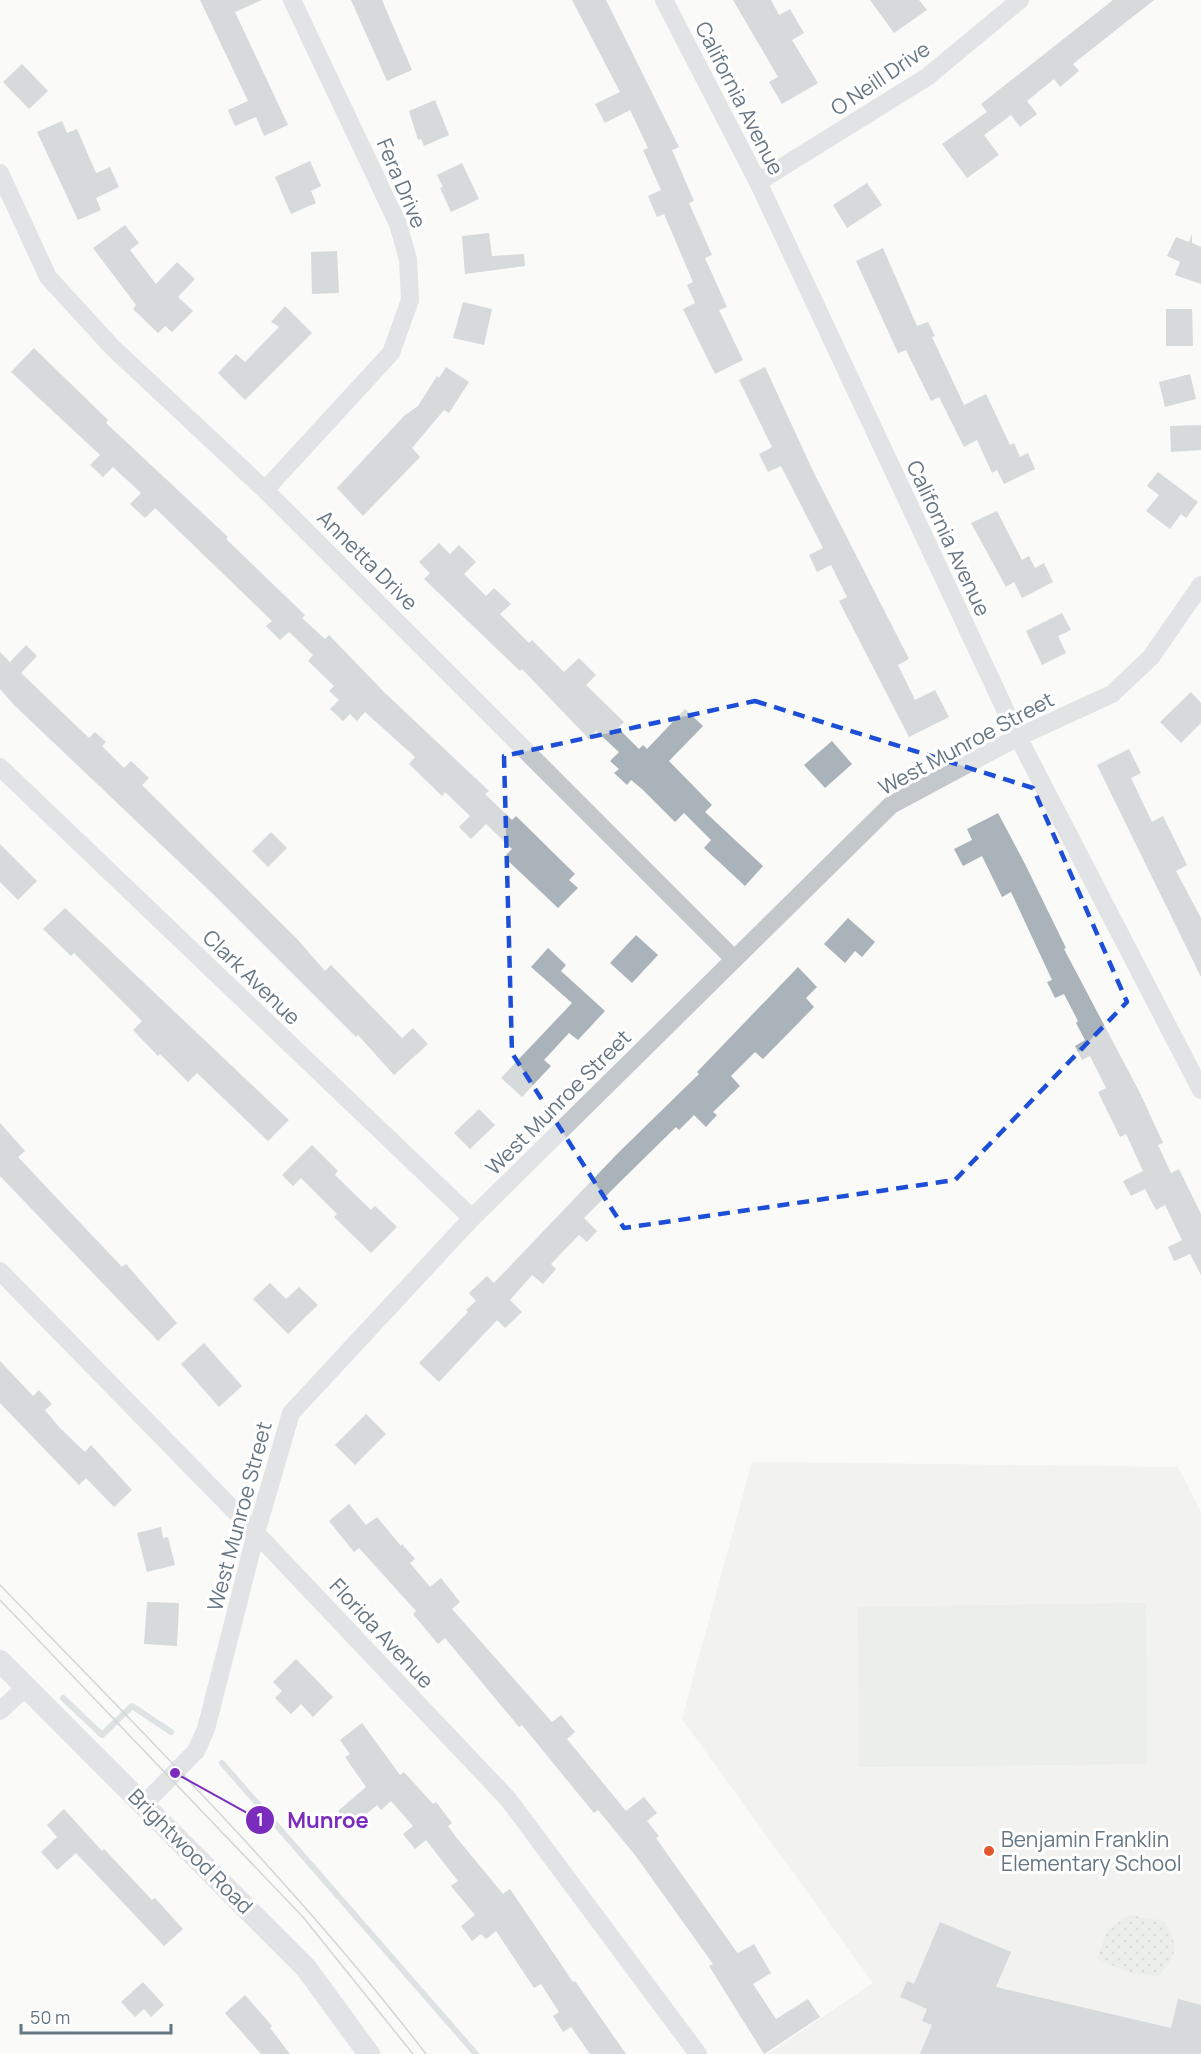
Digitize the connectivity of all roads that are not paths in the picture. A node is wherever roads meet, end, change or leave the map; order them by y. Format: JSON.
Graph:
{"nodes":[{"id":1,"x":292,"y":0,"type":"edge"},
{"id":2,"x":664,"y":0,"type":"edge"},
{"id":3,"x":1020,"y":0,"type":"edge"},
{"id":4,"x":0,"y":173,"type":"edge"},
{"id":5,"x":758,"y":182,"type":"junction"},
{"id":6,"x":265,"y":490,"type":"junction"},
{"id":7,"x":1201,"y":585,"type":"edge"},
{"id":8,"x":1018,"y":737,"type":"junction"},
{"id":9,"x":0,"y":767,"type":"edge"},
{"id":10,"x":734,"y":959,"type":"junction"},
{"id":11,"x":1201,"y":1090,"type":"edge"},
{"id":12,"x":472,"y":1218,"type":"junction"},
{"id":13,"x":0,"y":1270,"type":"edge"},
{"id":14,"x":256,"y":1533,"type":"junction"},
{"id":15,"x":0,"y":1661,"type":"edge"},
{"id":16,"x":26,"y":1688,"type":"junction"},
{"id":17,"x":0,"y":1711,"type":"edge"},
{"id":18,"x":145,"y":1803,"type":"junction"},
{"id":19,"x":369,"y":2054,"type":"edge"},
{"id":20,"x":698,"y":2054,"type":"edge"}],
"edges":[{"from":1,"to":6,"type":"street","name":"Fera Drive"},
{"from":2,"to":5,"type":"street","name":"California Avenue"},
{"from":3,"to":5,"type":"street","name":"O Neill Drive"},
{"from":4,"to":6,"type":"street","name":"Annetta Drive"},
{"from":5,"to":8,"type":"street","name":"California Avenue"},
{"from":6,"to":10,"type":"street","name":"Annetta Drive"},
{"from":7,"to":8,"type":"street","name":"West Munroe Street"},
{"from":8,"to":10,"type":"street","name":"West Munroe Street"},
{"from":8,"to":11,"type":"street","name":"California Avenue"},
{"from":9,"to":12,"type":"street","name":"Clark Avenue"},
{"from":10,"to":12,"type":"street","name":"West Munroe Street"},
{"from":12,"to":14,"type":"street","name":"West Munroe Street"},
{"from":13,"to":14,"type":"street","name":"Florida Avenue"},
{"from":14,"to":18,"type":"street","name":"West Munroe Street"},
{"from":14,"to":20,"type":"street","name":"Florida Avenue"},
{"from":15,"to":16,"type":"street","name":"Brightwood Road"},
{"from":16,"to":17,"type":"street"},
{"from":16,"to":18,"type":"street","name":"Brightwood Road"},
{"from":18,"to":19,"type":"street","name":"Brightwood Road"}]}
